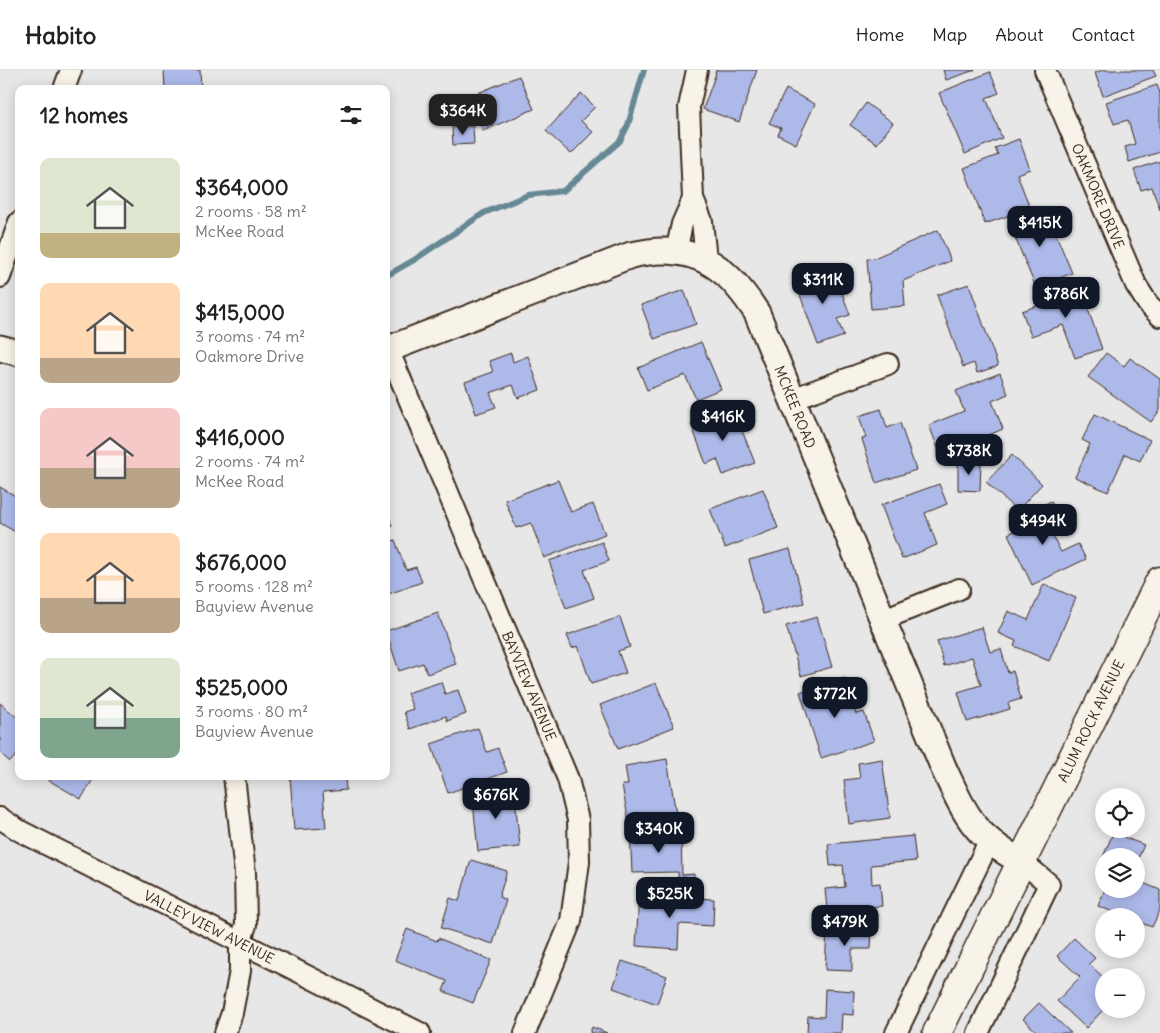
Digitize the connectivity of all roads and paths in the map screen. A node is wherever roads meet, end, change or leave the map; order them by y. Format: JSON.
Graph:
{"nodes":[{"id":1,"x":71,"y":70,"type":"edge"},
{"id":2,"x":697,"y":70,"type":"edge"},
{"id":3,"x":1044,"y":70,"type":"edge"},
{"id":4,"x":65,"y":85,"type":"edge"},
{"id":5,"x":693,"y":199,"type":"junction"},
{"id":6,"x":15,"y":234,"type":"edge"},
{"id":7,"x":676,"y":252,"type":"junction"},
{"id":8,"x":706,"y":260,"type":"junction"},
{"id":9,"x":0,"y":277,"type":"edge"},
{"id":10,"x":1160,"y":316,"type":"edge"},
{"id":11,"x":0,"y":348,"type":"edge"},
{"id":12,"x":390,"y":349,"type":"edge"},
{"id":13,"x":15,"y":351,"type":"edge"},
{"id":14,"x":390,"y":357,"type":"edge"},
{"id":15,"x":888,"y":364,"type":"dead end"},
{"id":16,"x":792,"y":399,"type":"junction"},
{"id":17,"x":1160,"y":581,"type":"edge"},
{"id":18,"x":959,"y":589,"type":"dead end"},
{"id":19,"x":884,"y":619,"type":"junction"},
{"id":20,"x":234,"y":780,"type":"edge"},
{"id":21,"x":0,"y":818,"type":"edge"},
{"id":22,"x":989,"y":842,"type":"junction"},
{"id":23,"x":1021,"y":861,"type":"junction"},
{"id":24,"x":240,"y":943,"type":"junction"},
{"id":25,"x":225,"y":1033,"type":"edge"},
{"id":26,"x":420,"y":1033,"type":"edge"},
{"id":27,"x":525,"y":1033,"type":"edge"},
{"id":28,"x":896,"y":1033,"type":"edge"},
{"id":29,"x":937,"y":1033,"type":"edge"},
{"id":30,"x":978,"y":1033,"type":"edge"}],
"edges":[{"from":1,"to":4,"type":"street"},
{"from":2,"to":5,"type":"street"},
{"from":3,"to":10,"type":"street","name":"OAKMORE DRIVE"},
{"from":5,"to":7,"type":"street"},
{"from":5,"to":8,"type":"street"},
{"from":6,"to":9,"type":"street"},
{"from":7,"to":8,"type":"street","name":"MCKEE ROAD"},
{"from":7,"to":12,"type":"street","name":"MCKEE ROAD"},
{"from":8,"to":16,"type":"street","name":"MCKEE ROAD"},
{"from":11,"to":13,"type":"street"},
{"from":14,"to":27,"type":"street","name":"BAYVIEW AVENUE"},
{"from":15,"to":16,"type":"street"},
{"from":16,"to":19,"type":"street","name":"MCKEE ROAD"},
{"from":17,"to":23,"type":"main road","name":"ALUM ROCK AVENUE"},
{"from":18,"to":19,"type":"street"},
{"from":19,"to":22,"type":"street","name":"MCKEE ROAD"},
{"from":20,"to":24,"type":"street"},
{"from":21,"to":24,"type":"street","name":"VALLEY VIEW AVENUE"},
{"from":22,"to":23,"type":"street","name":"MCKEE ROAD"},
{"from":22,"to":28,"type":"street"},
{"from":23,"to":29,"type":"main road","name":"ALUM ROCK AVENUE"},
{"from":23,"to":30,"type":"street"},
{"from":24,"to":25,"type":"street"},
{"from":24,"to":26,"type":"street","name":"VALLEY VIEW AVENUE"}]}
